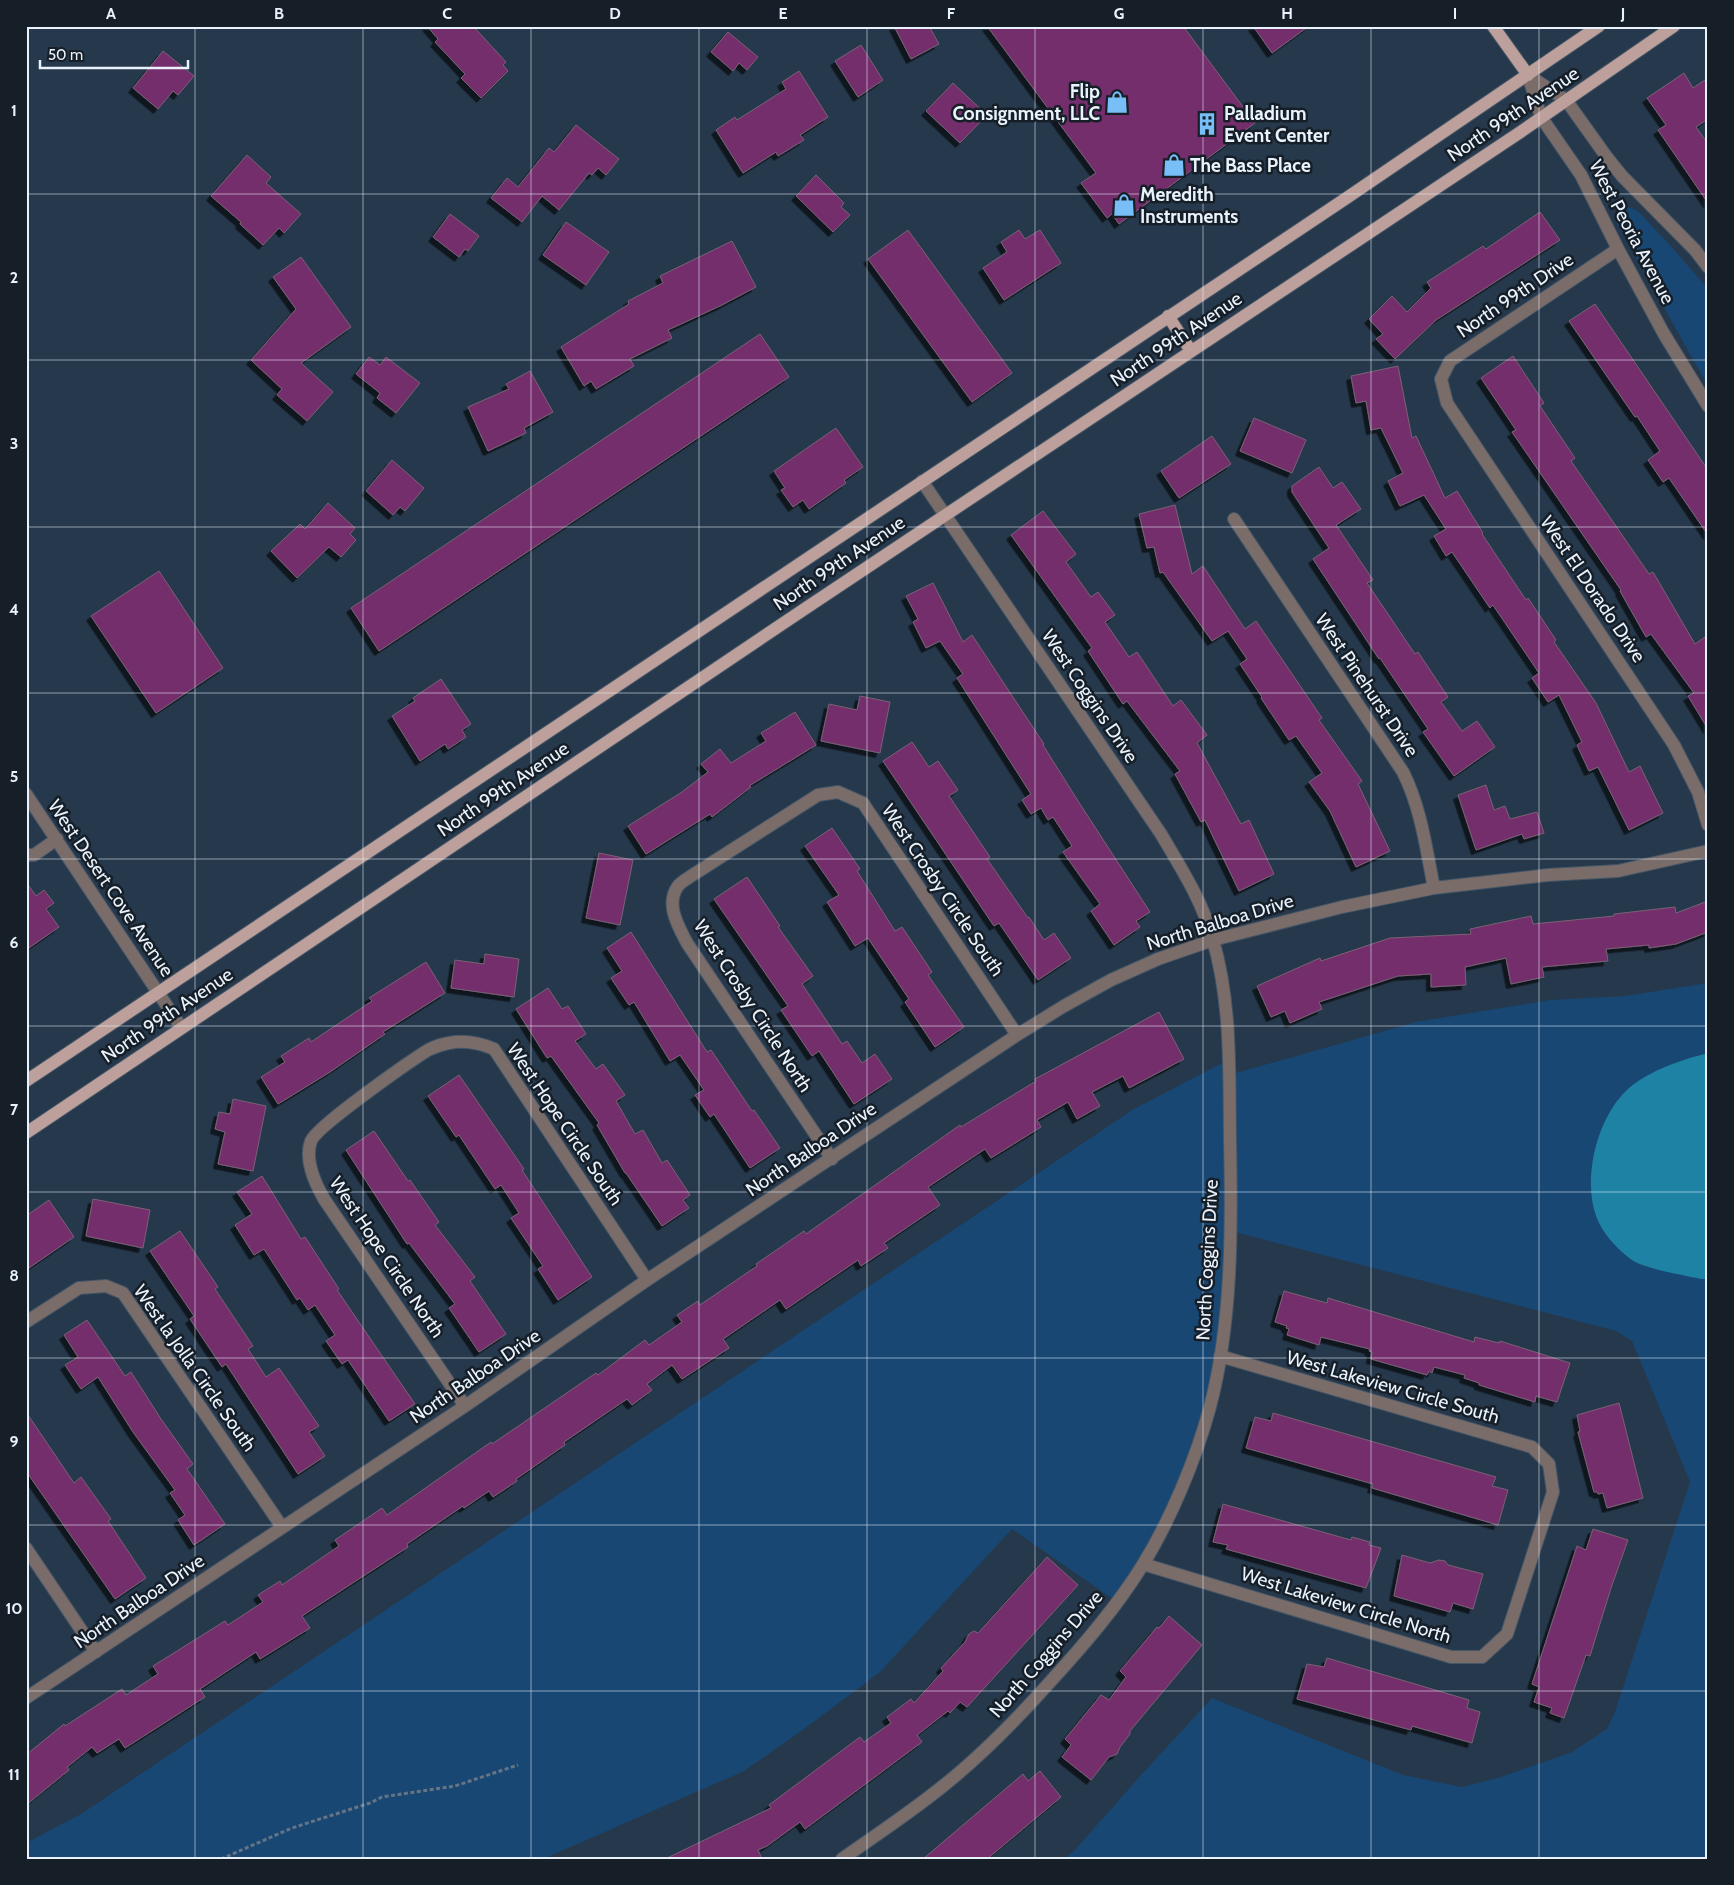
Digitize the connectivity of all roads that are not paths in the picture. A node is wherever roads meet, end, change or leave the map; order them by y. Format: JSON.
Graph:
{"nodes":[{"id":1,"x":1493,"y":26,"type":"edge"},
{"id":2,"x":1599,"y":26,"type":"edge"},
{"id":3,"x":1674,"y":26,"type":"edge"},
{"id":4,"x":1528,"y":75,"type":"junction"},
{"id":5,"x":1566,"y":100,"type":"junction"},
{"id":6,"x":1541,"y":117,"type":"junction"},
{"id":7,"x":1618,"y":249,"type":"junction"},
{"id":8,"x":1708,"y":267,"type":"edge"},
{"id":9,"x":1168,"y":316,"type":"junction"},
{"id":10,"x":1191,"y":351,"type":"junction"},
{"id":11,"x":1441,"y":378,"type":"joint"},
{"id":12,"x":1708,"y":406,"type":"edge"},
{"id":13,"x":922,"y":481,"type":"junction"},
{"id":14,"x":944,"y":516,"type":"junction"},
{"id":15,"x":1234,"y":519,"type":"dead end"},
{"id":16,"x":26,"y":794,"type":"edge"},
{"id":17,"x":1708,"y":825,"type":"edge"},
{"id":18,"x":57,"y":839,"type":"junction"},
{"id":19,"x":744,"y":841,"type":"joint"},
{"id":20,"x":1708,"y":851,"type":"edge"},
{"id":21,"x":26,"y":855,"type":"edge"},
{"id":22,"x":1434,"y":888,"type":"junction"},
{"id":23,"x":1213,"y":940,"type":"junction"},
{"id":24,"x":159,"y":994,"type":"junction"},
{"id":25,"x":182,"y":1027,"type":"junction"},
{"id":26,"x":1017,"y":1035,"type":"junction"},
{"id":27,"x":26,"y":1081,"type":"edge"},
{"id":28,"x":374,"y":1088,"type":"joint"},
{"id":29,"x":26,"y":1133,"type":"edge"},
{"id":30,"x":832,"y":1159,"type":"junction"},
{"id":31,"x":648,"y":1280,"type":"junction"},
{"id":32,"x":26,"y":1322,"type":"edge"},
{"id":33,"x":1220,"y":1356,"type":"junction"},
{"id":34,"x":465,"y":1406,"type":"junction"},
{"id":35,"x":1549,"y":1464,"type":"joint"},
{"id":36,"x":282,"y":1527,"type":"junction"},
{"id":37,"x":26,"y":1548,"type":"edge"},
{"id":38,"x":1143,"y":1564,"type":"junction"},
{"id":39,"x":96,"y":1652,"type":"junction"},
{"id":40,"x":26,"y":1698,"type":"edge"},
{"id":41,"x":842,"y":1859,"type":"edge"}],
"edges":[{"from":1,"to":4,"type":"main road","name":"West Peoria Avenue"},
{"from":2,"to":4,"type":"main road","name":"North 99th Avenue"},
{"from":3,"to":5,"type":"main road","name":"North 99th Avenue"},
{"from":4,"to":5,"type":"street","name":"West Peoria Avenue"},
{"from":4,"to":6,"type":"street","name":"West Peoria Avenue"},
{"from":4,"to":9,"type":"main road","name":"North 99th Avenue"},
{"from":5,"to":6,"type":"main road","name":"North 99th Avenue"},
{"from":5,"to":8,"type":"street","name":"West Peoria Avenue"},
{"from":6,"to":7,"type":"street","name":"West Peoria Avenue"},
{"from":6,"to":10,"type":"main road","name":"North 99th Avenue"},
{"from":7,"to":11,"type":"street","name":"North 99th Drive"},
{"from":7,"to":12,"type":"street","name":"West Peoria Avenue"},
{"from":9,"to":10,"type":"main road"},
{"from":9,"to":13,"type":"main road","name":"North 99th Avenue"},
{"from":10,"to":14,"type":"main road","name":"North 99th Avenue"},
{"from":11,"to":17,"type":"street","name":"West El Dorado Drive"},
{"from":13,"to":14,"type":"street","name":"West Coggins Drive"},
{"from":13,"to":24,"type":"main road","name":"North 99th Avenue"},
{"from":14,"to":23,"type":"street","name":"West Coggins Drive"},
{"from":14,"to":25,"type":"main road","name":"North 99th Avenue"},
{"from":15,"to":22,"type":"street","name":"West Pinehurst Drive"},
{"from":16,"to":18,"type":"street","name":"West Desert Cove Avenue"},
{"from":18,"to":21,"type":"street"},
{"from":18,"to":24,"type":"street","name":"West Desert Cove Avenue"},
{"from":19,"to":26,"type":"street","name":"West Crosby Circle South"},
{"from":19,"to":30,"type":"street","name":"West Crosby Circle North"},
{"from":20,"to":22,"type":"street","name":"North Balboa Drive"},
{"from":22,"to":23,"type":"street","name":"North Balboa Drive"},
{"from":23,"to":26,"type":"street","name":"North Balboa Drive"},
{"from":23,"to":33,"type":"street","name":"North Coggins Drive"},
{"from":24,"to":25,"type":"street","name":"West Desert Cove Avenue"},
{"from":24,"to":27,"type":"main road","name":"North 99th Avenue"},
{"from":25,"to":29,"type":"main road","name":"North 99th Avenue"},
{"from":26,"to":30,"type":"street","name":"North Balboa Drive"},
{"from":28,"to":31,"type":"street","name":"West Hope Circle South"},
{"from":28,"to":34,"type":"street","name":"West Hope Circle North"},
{"from":30,"to":31,"type":"street","name":"North Balboa Drive"},
{"from":31,"to":34,"type":"street","name":"North Balboa Drive"},
{"from":32,"to":36,"type":"street","name":"West la Jolla Circle South"},
{"from":33,"to":35,"type":"street","name":"West Lakeview Circle South"},
{"from":33,"to":38,"type":"street","name":"North Coggins Drive"},
{"from":34,"to":36,"type":"street","name":"North Balboa Drive"},
{"from":35,"to":38,"type":"street","name":"West Lakeview Circle North"},
{"from":36,"to":39,"type":"street","name":"North Balboa Drive"},
{"from":37,"to":39,"type":"street"},
{"from":38,"to":41,"type":"street","name":"North Coggins Drive"},
{"from":39,"to":40,"type":"street","name":"North Balboa Drive"}]}
